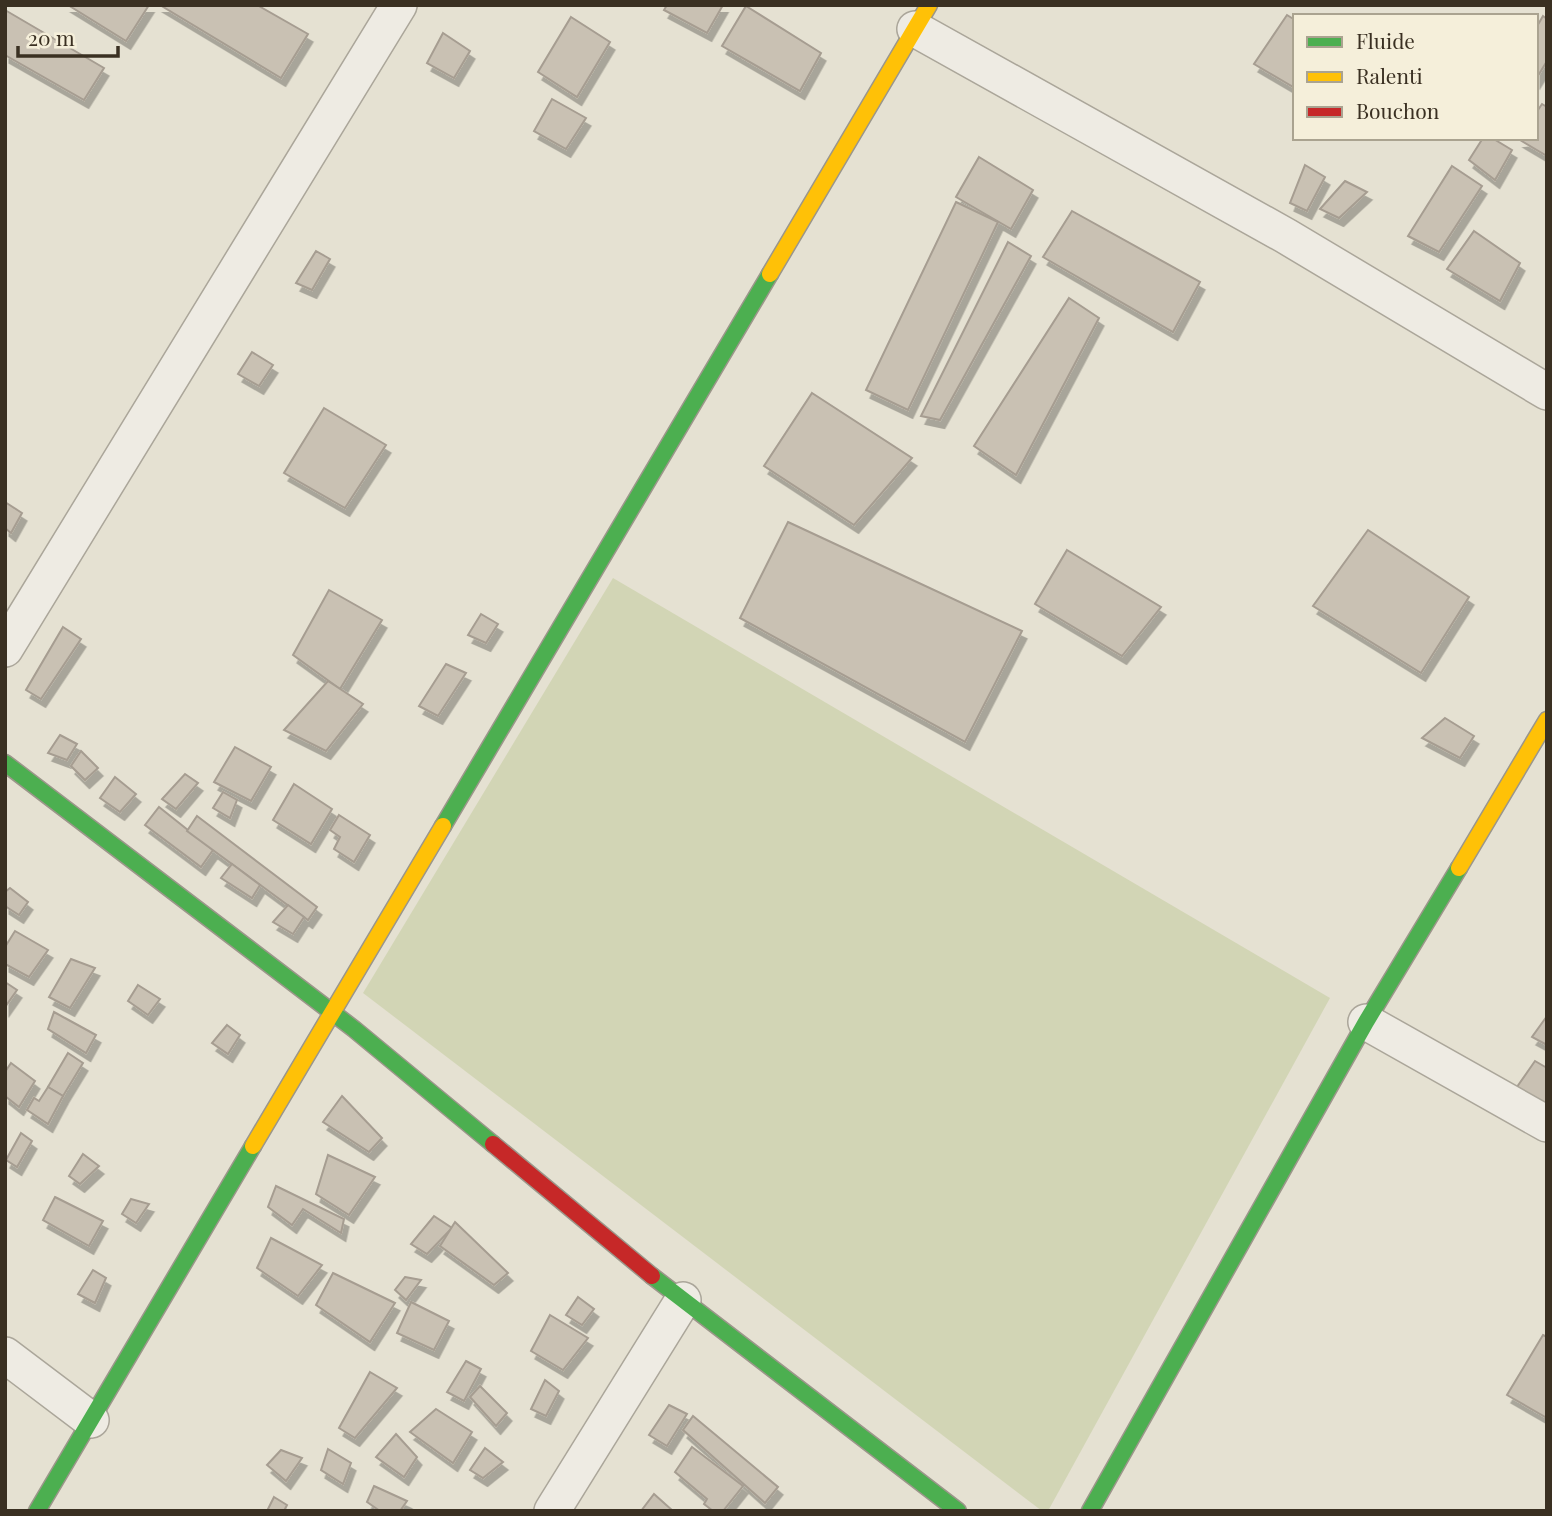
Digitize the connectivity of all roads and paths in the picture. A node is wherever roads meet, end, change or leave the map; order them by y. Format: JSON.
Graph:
{"nodes":[{"id":1,"x":399,"y":5,"type":"edge"},
{"id":2,"x":922,"y":17,"type":"edge"},
{"id":3,"x":1547,"y":391,"type":"edge"},
{"id":4,"x":5,"y":649,"type":"edge"},
{"id":5,"x":1547,"y":720,"type":"edge"},
{"id":6,"x":1537,"y":759,"type":"edge"},
{"id":7,"x":5,"y":763,"type":"edge"},
{"id":8,"x":331,"y":1012,"type":"junction"},
{"id":9,"x":1366,"y":1022,"type":"junction"},
{"id":10,"x":1547,"y":1124,"type":"edge"},
{"id":11,"x":683,"y":1300,"type":"junction"},
{"id":12,"x":5,"y":1355,"type":"edge"},
{"id":13,"x":90,"y":1420,"type":"junction"},
{"id":14,"x":37,"y":1511,"type":"edge"},
{"id":15,"x":552,"y":1511,"type":"edge"},
{"id":16,"x":958,"y":1511,"type":"edge"},
{"id":17,"x":1090,"y":1511,"type":"edge"}],
"edges":[{"from":1,"to":4,"type":"street"},
{"from":2,"to":3,"type":"street"},
{"from":2,"to":8,"type":"street"},
{"from":5,"to":6,"type":"street"},
{"from":6,"to":9,"type":"street"},
{"from":7,"to":8,"type":"street"},
{"from":8,"to":11,"type":"street"},
{"from":8,"to":13,"type":"street"},
{"from":9,"to":10,"type":"street"},
{"from":9,"to":17,"type":"street"},
{"from":11,"to":15,"type":"street"},
{"from":11,"to":16,"type":"street"},
{"from":12,"to":13,"type":"street"},
{"from":13,"to":14,"type":"street"}]}
